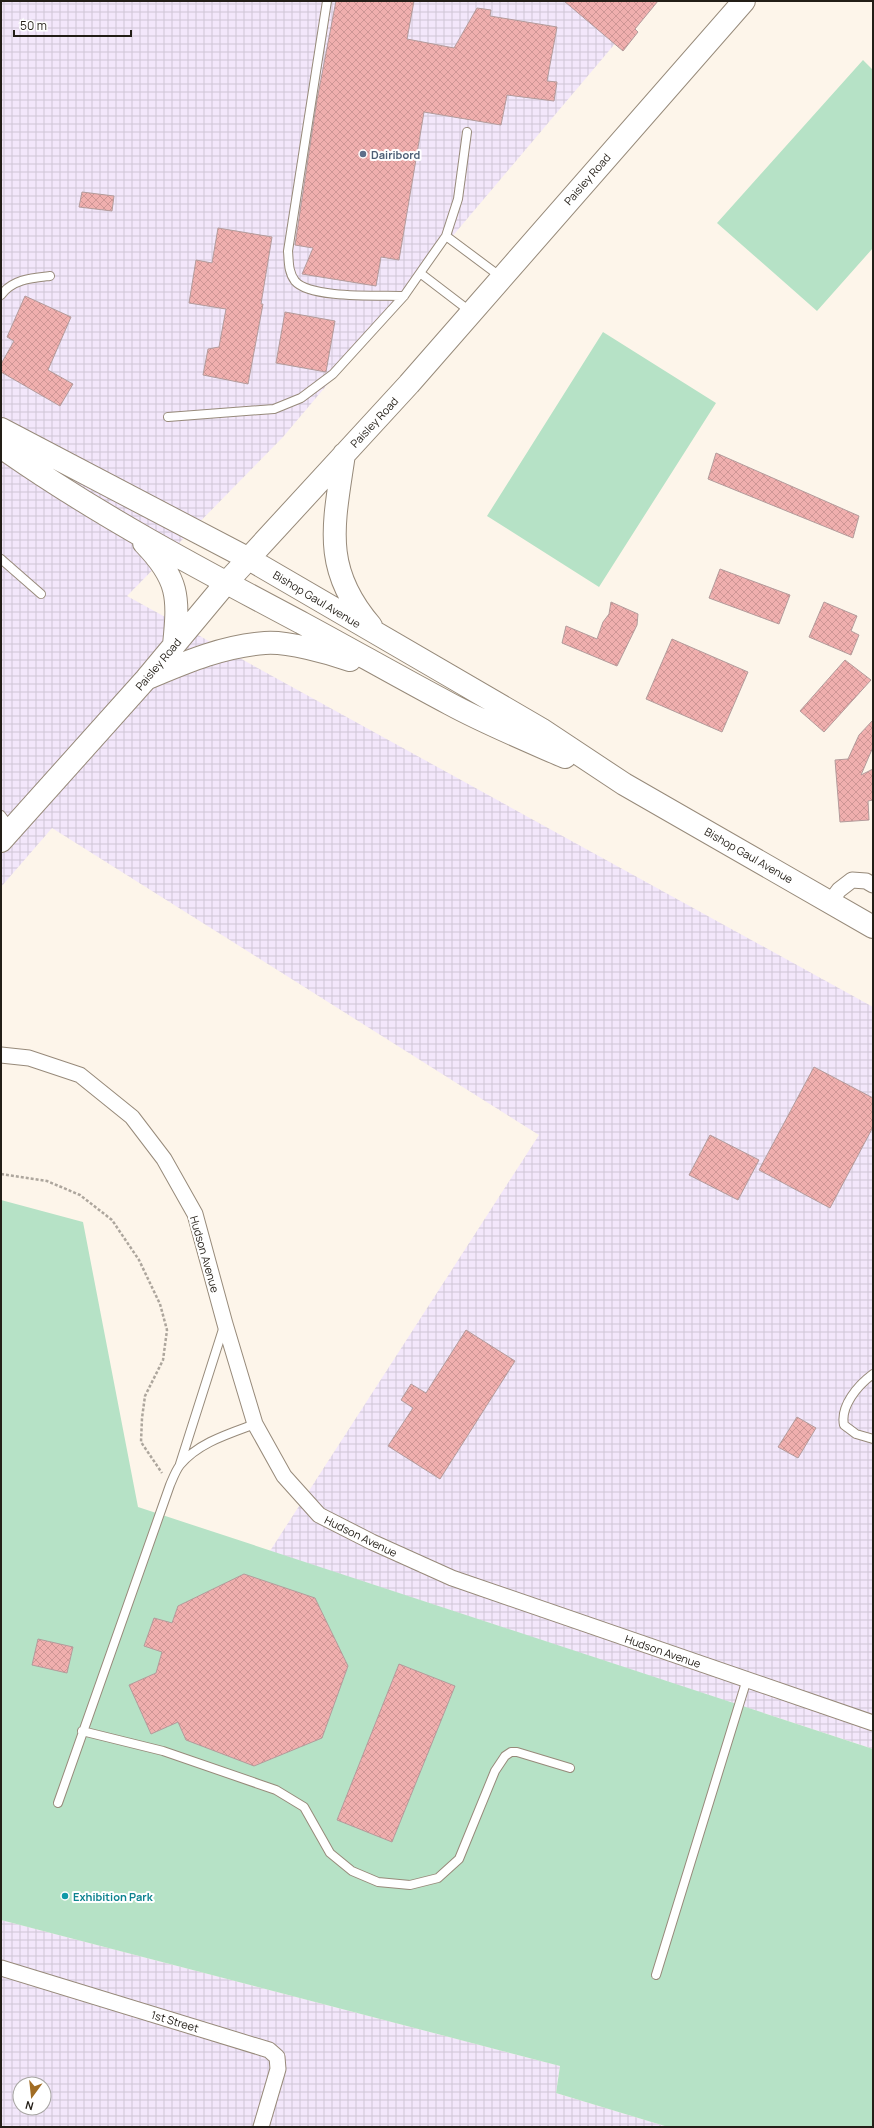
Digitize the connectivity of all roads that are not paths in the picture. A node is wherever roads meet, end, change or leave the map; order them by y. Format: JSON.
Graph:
{"nodes":[{"id":1,"x":327,"y":1,"type":"edge"},
{"id":2,"x":744,"y":1,"type":"edge"},
{"id":3,"x":467,"y":132,"type":"dead end"},
{"id":4,"x":446,"y":236,"type":"junction"},
{"id":5,"x":420,"y":272,"type":"junction"},
{"id":6,"x":50,"y":276,"type":"dead end"},
{"id":7,"x":501,"y":278,"type":"junction"},
{"id":8,"x":1,"y":295,"type":"edge"},
{"id":9,"x":404,"y":296,"type":"junction"},
{"id":10,"x":471,"y":312,"type":"junction"},
{"id":11,"x":168,"y":417,"type":"dead end"},
{"id":12,"x":1,"y":429,"type":"edge"},
{"id":13,"x":1,"y":447,"type":"edge"},
{"id":14,"x":344,"y":454,"type":"junction"},
{"id":15,"x":132,"y":530,"type":"junction"},
{"id":16,"x":1,"y":559,"type":"edge"},
{"id":17,"x":249,"y":559,"type":"junction"},
{"id":18,"x":226,"y":583,"type":"junction"},
{"id":19,"x":41,"y":594,"type":"dead end"},
{"id":20,"x":380,"y":637,"type":"junction"},
{"id":21,"x":174,"y":645,"type":"junction"},
{"id":22,"x":404,"y":678,"type":"junction"},
{"id":23,"x":146,"y":679,"type":"junction"},
{"id":24,"x":624,"y":784,"type":"junction"},
{"id":25,"x":5,"y":829,"type":"edge"},
{"id":26,"x":873,"y":885,"type":"edge"},
{"id":27,"x":830,"y":902,"type":"junction"},
{"id":28,"x":873,"y":927,"type":"edge"},
{"id":29,"x":1,"y":1055,"type":"edge"},
{"id":30,"x":225,"y":1324,"type":"junction"},
{"id":31,"x":873,"y":1374,"type":"edge"},
{"id":32,"x":255,"y":1424,"type":"junction"},
{"id":33,"x":873,"y":1439,"type":"edge"},
{"id":34,"x":179,"y":1466,"type":"junction"},
{"id":35,"x":747,"y":1679,"type":"junction"},
{"id":36,"x":873,"y":1723,"type":"edge"},
{"id":37,"x":82,"y":1731,"type":"junction"},
{"id":38,"x":570,"y":1768,"type":"dead end"},
{"id":39,"x":58,"y":1803,"type":"dead end"},
{"id":40,"x":1,"y":1968,"type":"edge"},
{"id":41,"x":656,"y":1975,"type":"dead end"},
{"id":42,"x":261,"y":2127,"type":"edge"}],
"edges":[{"from":1,"to":9,"type":"lane"},
{"from":2,"to":7,"type":"main road","name":"Paisley Road"},
{"from":3,"to":4,"type":"lane"},
{"from":4,"to":5,"type":"lane"},
{"from":4,"to":7,"type":"lane"},
{"from":5,"to":9,"type":"lane"},
{"from":5,"to":10,"type":"lane"},
{"from":6,"to":8,"type":"lane"},
{"from":7,"to":10,"type":"main road","name":"Paisley Road"},
{"from":9,"to":11,"type":"lane"},
{"from":10,"to":14,"type":"main road","name":"Paisley Road"},
{"from":12,"to":17,"type":"main road","name":"Bishop Gaul Avenue"},
{"from":13,"to":15,"type":"main road","name":"Bishop Gaul Avenue"},
{"from":14,"to":17,"type":"main road","name":"Paisley Road"},
{"from":14,"to":20,"type":"main road"},
{"from":15,"to":18,"type":"main road","name":"Bishop Gaul Avenue"},
{"from":15,"to":21,"type":"main road"},
{"from":16,"to":19,"type":"lane"},
{"from":17,"to":18,"type":"main road","name":"Paisley Road"},
{"from":17,"to":20,"type":"main road","name":"Bishop Gaul Avenue"},
{"from":18,"to":21,"type":"main road","name":"Paisley Road"},
{"from":18,"to":22,"type":"main road","name":"Bishop Gaul Avenue"},
{"from":20,"to":24,"type":"main road","name":"Bishop Gaul Avenue"},
{"from":21,"to":23,"type":"main road","name":"Paisley Road"},
{"from":22,"to":23,"type":"main road"},
{"from":22,"to":24,"type":"main road","name":"Bishop Gaul Avenue"},
{"from":23,"to":25,"type":"main road","name":"Paisley Road"},
{"from":24,"to":27,"type":"main road","name":"Bishop Gaul Avenue"},
{"from":26,"to":27,"type":"street"},
{"from":27,"to":28,"type":"main road","name":"Bishop Gaul Avenue"},
{"from":29,"to":30,"type":"street","name":"Hudson Avenue"},
{"from":30,"to":32,"type":"street","name":"Hudson Avenue"},
{"from":30,"to":34,"type":"lane"},
{"from":31,"to":33,"type":"lane"},
{"from":32,"to":34,"type":"lane"},
{"from":32,"to":35,"type":"street","name":"Hudson Avenue"},
{"from":34,"to":37,"type":"lane"},
{"from":35,"to":36,"type":"street","name":"Hudson Avenue"},
{"from":35,"to":41,"type":"lane"},
{"from":37,"to":38,"type":"lane"},
{"from":37,"to":39,"type":"lane"},
{"from":40,"to":42,"type":"street","name":"1st Street"}]}
